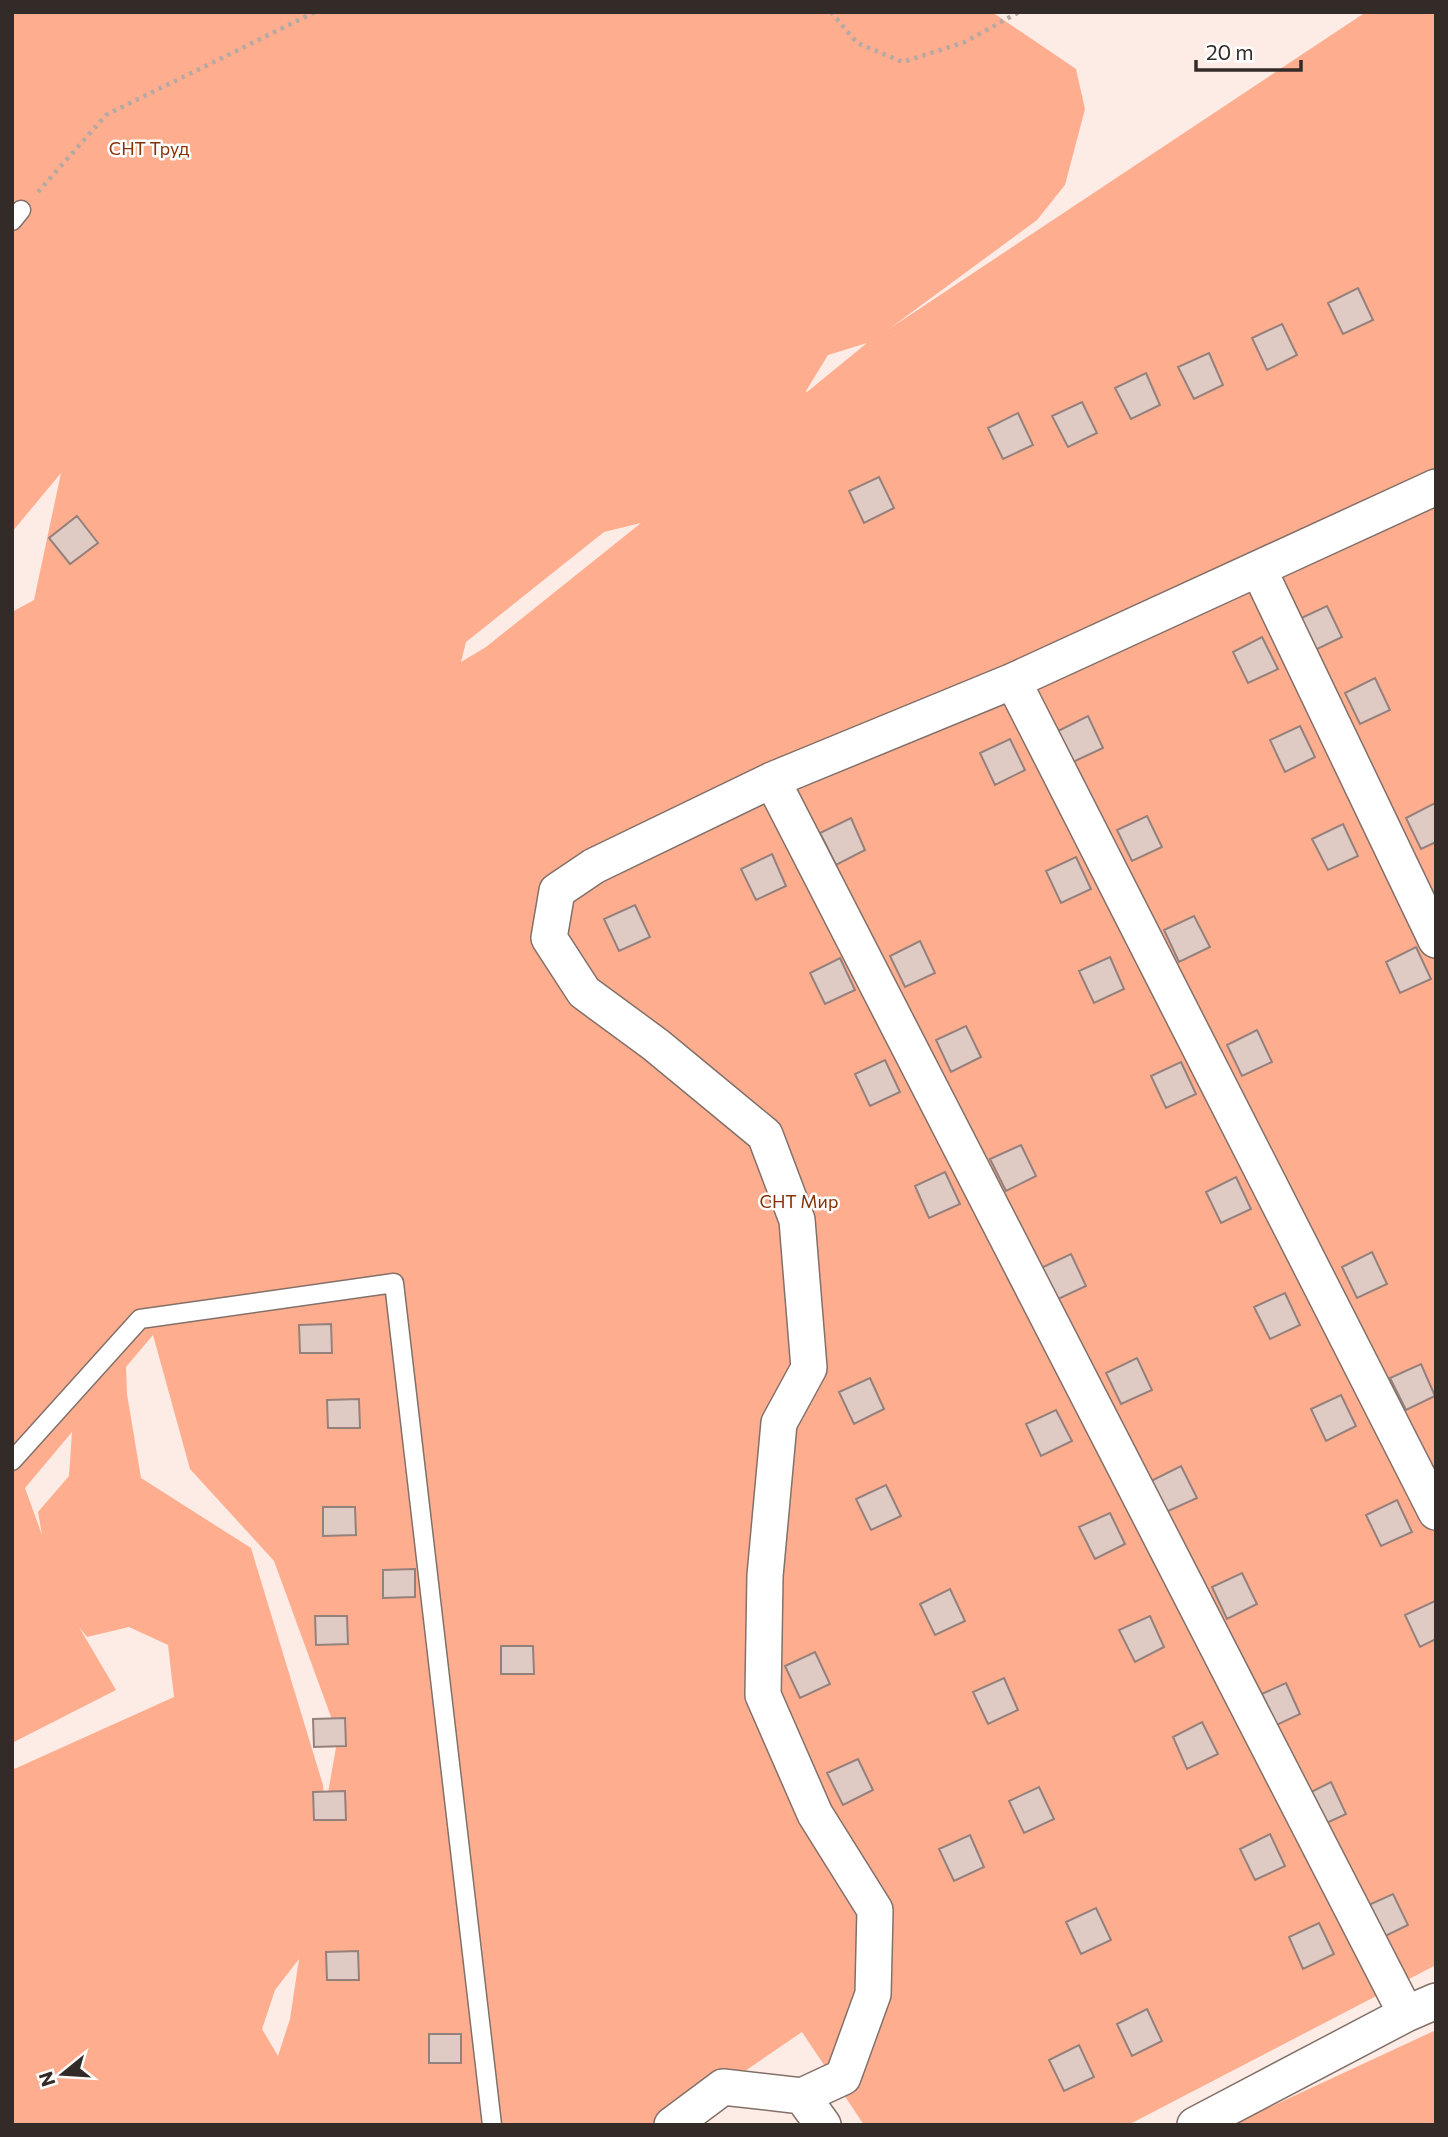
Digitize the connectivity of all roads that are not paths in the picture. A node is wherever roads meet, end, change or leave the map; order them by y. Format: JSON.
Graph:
{"nodes":[{"id":1,"x":1436,"y":487,"type":"edge"},
{"id":2,"x":1259,"y":570,"type":"junction"},
{"id":3,"x":1013,"y":681,"type":"junction"},
{"id":4,"x":772,"y":780,"type":"junction"},
{"id":5,"x":1436,"y":940,"type":"edge"},
{"id":6,"x":12,"y":1461,"type":"edge"},
{"id":7,"x":1436,"y":1512,"type":"edge"},
{"id":8,"x":1421,"y":2007,"type":"edge"},
{"id":9,"x":802,"y":2096,"type":"junction"},
{"id":10,"x":492,"y":2125,"type":"edge"},
{"id":11,"x":672,"y":2125,"type":"edge"},
{"id":12,"x":823,"y":2125,"type":"edge"},
{"id":13,"x":1195,"y":2125,"type":"edge"}],
"edges":[{"from":1,"to":2,"type":"street"},
{"from":2,"to":3,"type":"street"},
{"from":2,"to":5,"type":"street"},
{"from":3,"to":4,"type":"street"},
{"from":3,"to":7,"type":"street"},
{"from":4,"to":8,"type":"street"},
{"from":4,"to":9,"type":"street"},
{"from":6,"to":10,"type":"lane"},
{"from":8,"to":13,"type":"street"},
{"from":9,"to":11,"type":"street"},
{"from":9,"to":12,"type":"street"}]}
